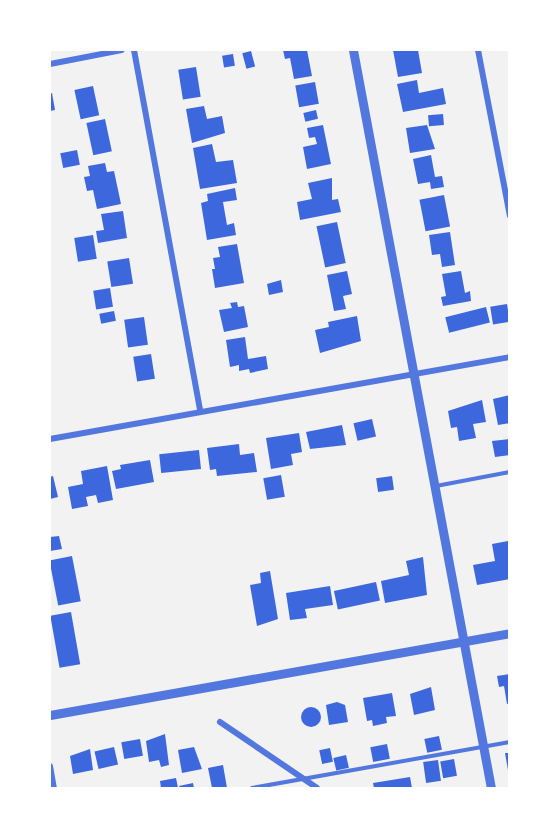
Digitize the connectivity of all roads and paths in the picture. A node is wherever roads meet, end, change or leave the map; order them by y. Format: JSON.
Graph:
{"nodes":[{"id":1,"x":122,"y":50,"type":"edge"},
{"id":2,"x":134,"y":50,"type":"edge"},
{"id":3,"x":353,"y":50,"type":"edge"},
{"id":4,"x":478,"y":50,"type":"edge"},
{"id":5,"x":50,"y":64,"type":"edge"},
{"id":6,"x":510,"y":216,"type":"edge"},
{"id":7,"x":510,"y":357,"type":"edge"},
{"id":8,"x":411,"y":375,"type":"junction"},
{"id":9,"x":200,"y":411,"type":"junction"},
{"id":10,"x":50,"y":439,"type":"edge"},
{"id":11,"x":510,"y":472,"type":"edge"},
{"id":12,"x":432,"y":486,"type":"junction"},
{"id":13,"x":510,"y":633,"type":"edge"},
{"id":14,"x":465,"y":641,"type":"junction"},
{"id":15,"x":50,"y":715,"type":"edge"},
{"id":16,"x":219,"y":722,"type":"dead end"},
{"id":17,"x":510,"y":742,"type":"edge"},
{"id":18,"x":484,"y":746,"type":"junction"},
{"id":19,"x":50,"y":766,"type":"edge"},
{"id":20,"x":304,"y":779,"type":"junction"},
{"id":21,"x":54,"y":789,"type":"edge"},
{"id":22,"x":252,"y":789,"type":"edge"},
{"id":23,"x":317,"y":789,"type":"edge"},
{"id":24,"x":491,"y":789,"type":"edge"}],
"edges":[{"from":1,"to":5,"type":"street"},
{"from":2,"to":9,"type":"street"},
{"from":3,"to":8,"type":"street"},
{"from":4,"to":6,"type":"street"},
{"from":7,"to":8,"type":"street"},
{"from":8,"to":9,"type":"street"},
{"from":8,"to":12,"type":"street"},
{"from":9,"to":10,"type":"street"},
{"from":11,"to":12,"type":"lane"},
{"from":12,"to":14,"type":"street"},
{"from":13,"to":14,"type":"street"},
{"from":14,"to":15,"type":"street"},
{"from":14,"to":18,"type":"street"},
{"from":16,"to":20,"type":"street"},
{"from":17,"to":18,"type":"lane"},
{"from":18,"to":20,"type":"lane"},
{"from":18,"to":24,"type":"street"},
{"from":19,"to":21,"type":"street"},
{"from":20,"to":22,"type":"lane"},
{"from":20,"to":23,"type":"street"}]}
